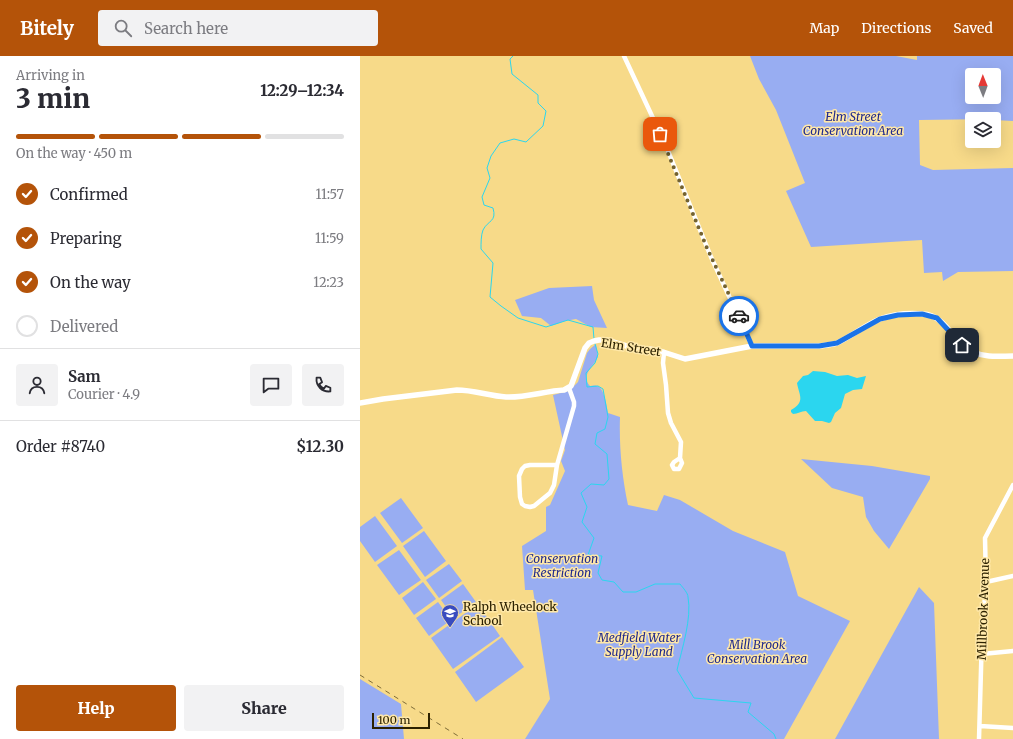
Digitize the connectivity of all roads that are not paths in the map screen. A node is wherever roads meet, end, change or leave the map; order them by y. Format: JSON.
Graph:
{"nodes":[{"id":1,"x":624,"y":56,"type":"edge"},
{"id":2,"x":752,"y":346,"type":"junction"},
{"id":3,"x":664,"y":352,"type":"junction"},
{"id":4,"x":1013,"y":356,"type":"edge"},
{"id":5,"x":569,"y":388,"type":"junction"},
{"id":6,"x":360,"y":403,"type":"edge"},
{"id":7,"x":680,"y":458,"type":"dead end"},
{"id":8,"x":557,"y":465,"type":"junction"},
{"id":9,"x":1013,"y":485,"type":"edge"},
{"id":10,"x":1013,"y":576,"type":"edge"},
{"id":11,"x":986,"y":582,"type":"junction"},
{"id":12,"x":1013,"y":651,"type":"edge"},
{"id":13,"x":982,"y":654,"type":"junction"},
{"id":14,"x":980,"y":726,"type":"junction"},
{"id":15,"x":1013,"y":728,"type":"edge"},
{"id":16,"x":979,"y":739,"type":"edge"}],
"edges":[{"from":1,"to":2,"type":"street"},
{"from":2,"to":3,"type":"street","name":"Elm Street"},
{"from":2,"to":4,"type":"street","name":"Elm Street"},
{"from":3,"to":5,"type":"street","name":"Elm Street"},
{"from":3,"to":7,"type":"street"},
{"from":5,"to":6,"type":"street"},
{"from":5,"to":8,"type":"street"},
{"from":8,"to":8,"type":"street"},
{"from":9,"to":11,"type":"street","name":"Millbrook Avenue"},
{"from":10,"to":11,"type":"street"},
{"from":11,"to":13,"type":"street","name":"Millbrook Avenue"},
{"from":12,"to":13,"type":"street"},
{"from":13,"to":14,"type":"street","name":"Millbrook Avenue"},
{"from":14,"to":15,"type":"street"},
{"from":14,"to":16,"type":"street","name":"Millbrook Avenue"}]}
